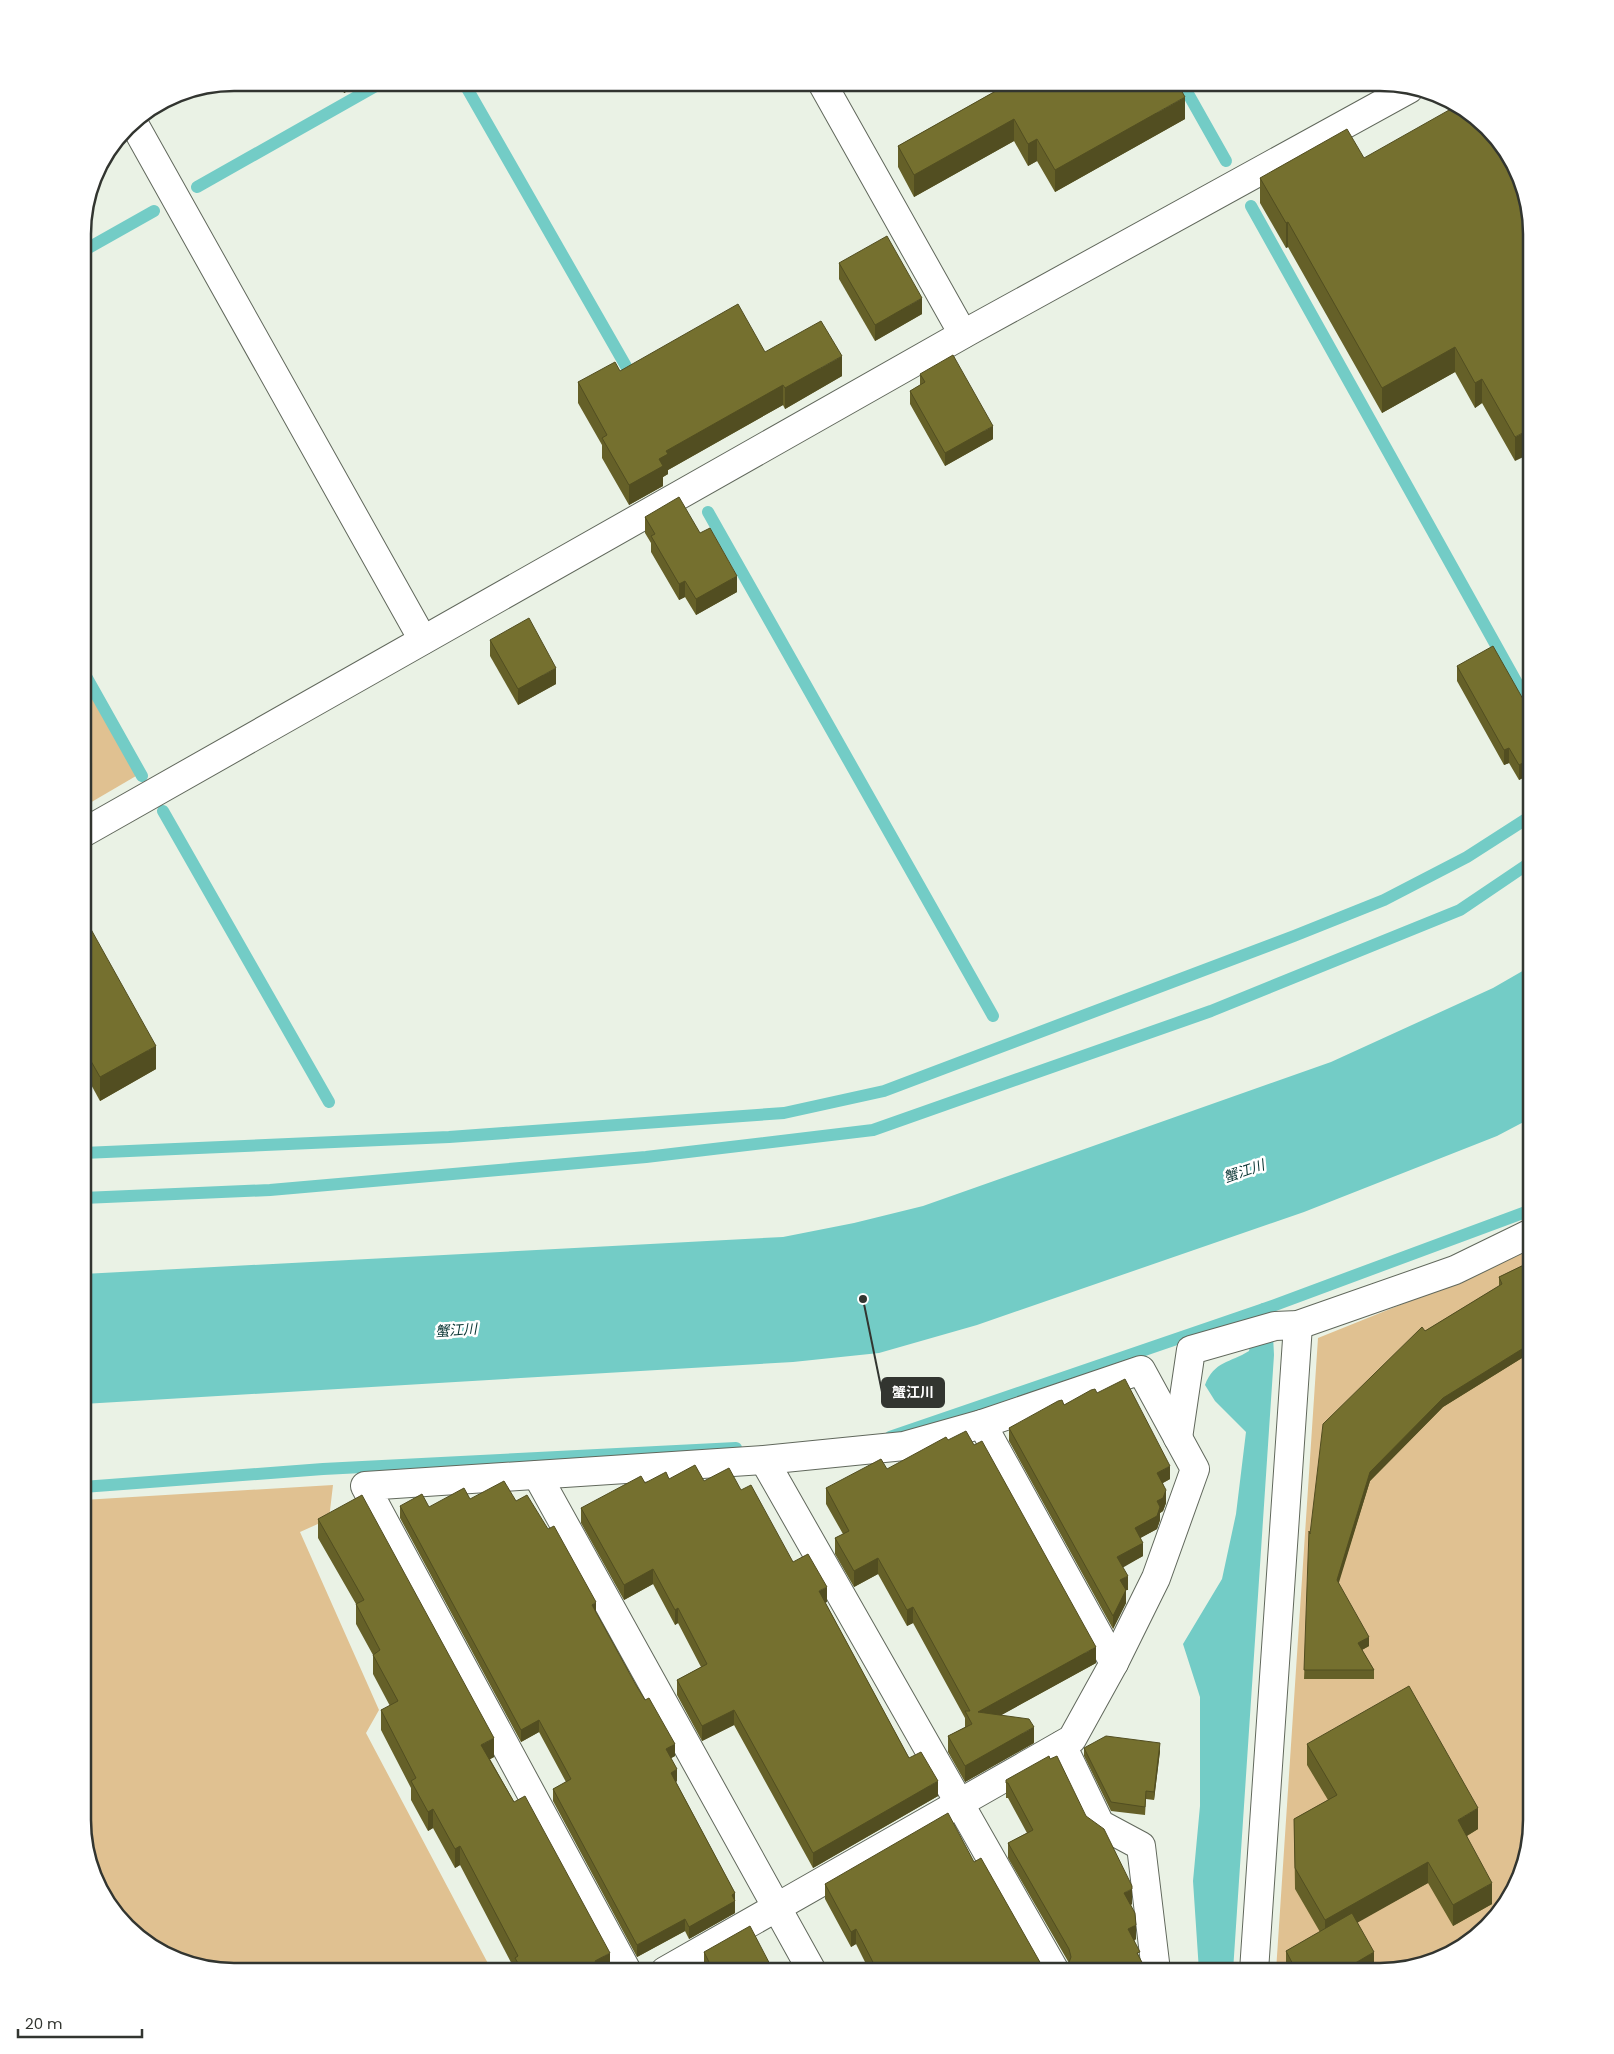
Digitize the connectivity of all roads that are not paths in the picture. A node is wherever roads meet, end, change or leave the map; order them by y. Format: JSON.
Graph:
{"nodes":[{"id":1,"x":827,"y":92,"type":"edge"},
{"id":2,"x":1401,"y":93,"type":"edge"},
{"id":3,"x":137,"y":129,"type":"edge"},
{"id":4,"x":963,"y":334,"type":"junction"},
{"id":5,"x":423,"y":640,"type":"junction"},
{"id":6,"x":92,"y":828,"type":"edge"},
{"id":7,"x":1523,"y":1238,"type":"edge"},
{"id":8,"x":1275,"y":1328,"type":"junction"},
{"id":9,"x":982,"y":1424,"type":"junction"},
{"id":10,"x":1178,"y":1438,"type":"junction"},
{"id":11,"x":764,"y":1460,"type":"junction"},
{"id":12,"x":537,"y":1475,"type":"junction"},
{"id":13,"x":1114,"y":1663,"type":"junction"},
{"id":14,"x":1062,"y":1745,"type":"junction"},
{"id":15,"x":960,"y":1804,"type":"junction"},
{"id":16,"x":777,"y":1908,"type":"junction"},
{"id":17,"x":622,"y":1963,"type":"edge"},
{"id":18,"x":681,"y":1963,"type":"edge"},
{"id":19,"x":807,"y":1963,"type":"edge"},
{"id":20,"x":1050,"y":1963,"type":"edge"},
{"id":21,"x":1155,"y":1963,"type":"edge"},
{"id":22,"x":1254,"y":1963,"type":"edge"}],
"edges":[{"from":1,"to":4,"type":"street"},
{"from":2,"to":4,"type":"street"},
{"from":3,"to":5,"type":"street"},
{"from":4,"to":5,"type":"street"},
{"from":5,"to":6,"type":"street"},
{"from":7,"to":8,"type":"street"},
{"from":8,"to":10,"type":"street"},
{"from":8,"to":22,"type":"street"},
{"from":9,"to":10,"type":"street"},
{"from":9,"to":11,"type":"street"},
{"from":9,"to":13,"type":"street"},
{"from":10,"to":13,"type":"street"},
{"from":11,"to":12,"type":"street"},
{"from":11,"to":15,"type":"street"},
{"from":12,"to":16,"type":"street"},
{"from":12,"to":17,"type":"street"},
{"from":13,"to":14,"type":"street"},
{"from":14,"to":15,"type":"street"},
{"from":14,"to":21,"type":"street"},
{"from":15,"to":16,"type":"street"},
{"from":15,"to":20,"type":"street"},
{"from":16,"to":18,"type":"street"},
{"from":16,"to":19,"type":"street"}]}
